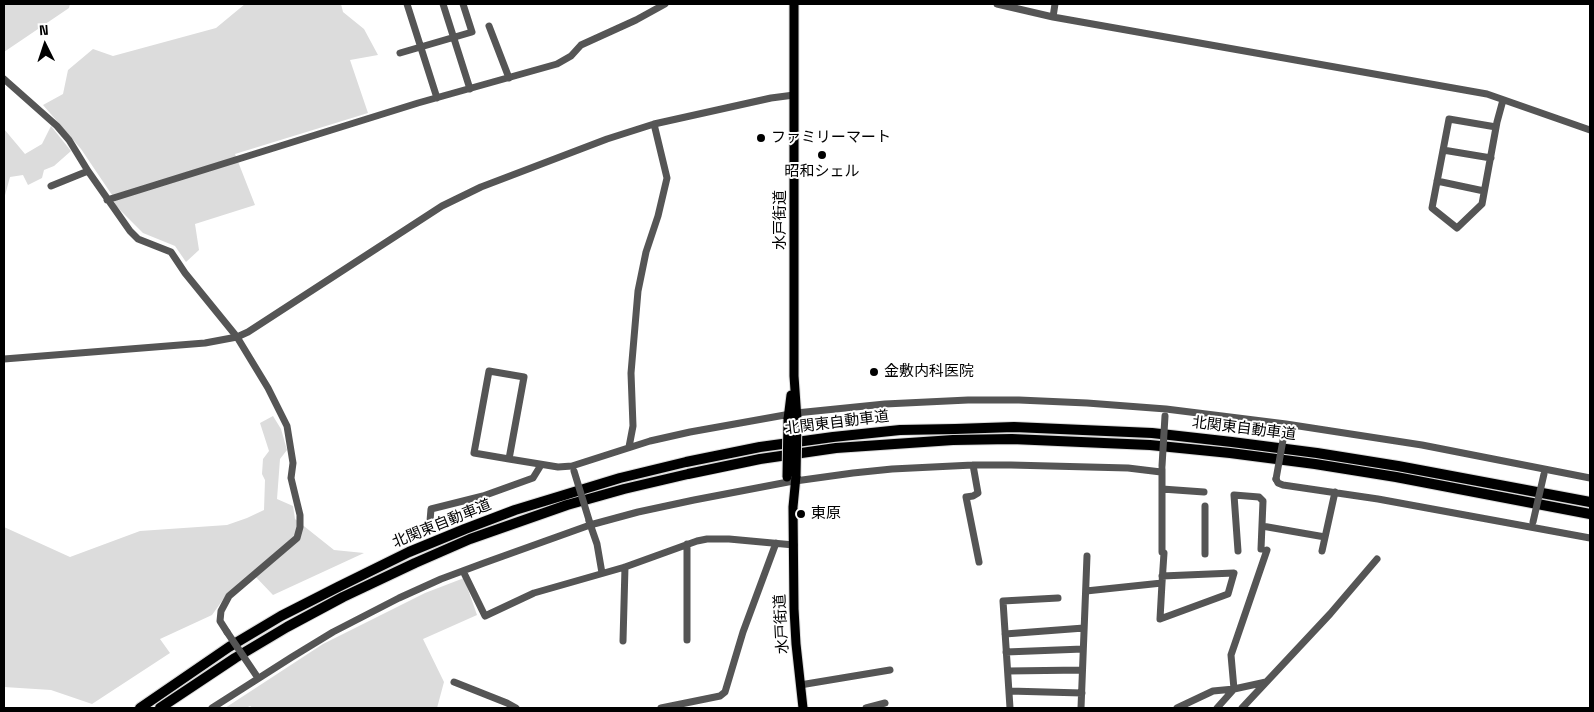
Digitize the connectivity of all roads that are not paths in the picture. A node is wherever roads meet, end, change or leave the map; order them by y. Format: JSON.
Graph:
{"nodes":[{"id":1,"x":407,"y":4,"type":"edge"},
{"id":2,"x":443,"y":4,"type":"edge"},
{"id":3,"x":463,"y":4,"type":"edge"},
{"id":4,"x":665,"y":4,"type":"edge"},
{"id":5,"x":794,"y":4,"type":"edge"},
{"id":6,"x":997,"y":4,"type":"edge"},
{"id":7,"x":1055,"y":4,"type":"edge"},
{"id":8,"x":1053,"y":17,"type":"junction"},
{"id":9,"x":490,"y":26,"type":"dead end"},
{"id":10,"x":454,"y":37,"type":"junction"},
{"id":11,"x":421,"y":47,"type":"junction"},
{"id":12,"x":400,"y":53,"type":"dead end"},
{"id":13,"x":509,"y":78,"type":"junction"},
{"id":14,"x":4,"y":79,"type":"edge"},
{"id":15,"x":470,"y":89,"type":"junction"},
{"id":16,"x":794,"y":95,"type":"junction"},
{"id":17,"x":437,"y":98,"type":"junction"},
{"id":18,"x":1503,"y":100,"type":"junction"},
{"id":19,"x":654,"y":124,"type":"junction"},
{"id":20,"x":1496,"y":127,"type":"junction"},
{"id":21,"x":1590,"y":130,"type":"edge"},
{"id":22,"x":1443,"y":150,"type":"junction"},
{"id":23,"x":1490,"y":158,"type":"junction"},
{"id":24,"x":88,"y":171,"type":"junction"},
{"id":25,"x":1437,"y":181,"type":"junction"},
{"id":26,"x":51,"y":186,"type":"dead end"},
{"id":27,"x":1484,"y":191,"type":"junction"},
{"id":28,"x":107,"y":200,"type":"junction"},
{"id":29,"x":236,"y":337,"type":"junction"},
{"id":30,"x":4,"y":359,"type":"edge"},
{"id":31,"x":1165,"y":412,"type":"junction"},
{"id":32,"x":792,"y":416,"type":"junction"},
{"id":33,"x":1285,"y":427,"type":"junction"},
{"id":34,"x":629,"y":447,"type":"junction"},
{"id":35,"x":510,"y":460,"type":"junction"},
{"id":36,"x":541,"y":465,"type":"junction"},
{"id":37,"x":973,"y":465,"type":"junction"},
{"id":38,"x":573,"y":468,"type":"junction"},
{"id":39,"x":1162,"y":469,"type":"junction"},
{"id":40,"x":1545,"y":472,"type":"junction"},
{"id":41,"x":1590,"y":478,"type":"edge"},
{"id":42,"x":792,"y":479,"type":"junction"},
{"id":43,"x":1162,"y":490,"type":"junction"},
{"id":44,"x":1204,"y":492,"type":"dead end"},
{"id":45,"x":1335,"y":492,"type":"junction"},
{"id":46,"x":1590,"y":502,"type":"edge"},
{"id":47,"x":1205,"y":506,"type":"dead end"},
{"id":48,"x":1590,"y":514,"type":"edge"},
{"id":49,"x":430,"y":521,"type":"dead end"},
{"id":50,"x":590,"y":523,"type":"junction"},
{"id":51,"x":1533,"y":524,"type":"junction"},
{"id":52,"x":1262,"y":526,"type":"junction"},
{"id":53,"x":1326,"y":537,"type":"junction"},
{"id":54,"x":1590,"y":538,"type":"edge"},
{"id":55,"x":776,"y":543,"type":"junction"},
{"id":56,"x":687,"y":544,"type":"junction"},
{"id":57,"x":794,"y":545,"type":"junction"},
{"id":58,"x":1238,"y":551,"type":"dead end"},
{"id":59,"x":1322,"y":551,"type":"dead end"},
{"id":60,"x":1205,"y":554,"type":"dead end"},
{"id":61,"x":1087,"y":556,"type":"dead end"},
{"id":62,"x":1377,"y":560,"type":"dead end"},
{"id":63,"x":979,"y":562,"type":"dead end"},
{"id":64,"x":626,"y":567,"type":"junction"},
{"id":65,"x":463,"y":571,"type":"junction"},
{"id":66,"x":602,"y":573,"type":"junction"},
{"id":67,"x":1162,"y":579,"type":"junction"},
{"id":68,"x":1086,"y":591,"type":"junction"},
{"id":69,"x":1058,"y":598,"type":"dead end"},
{"id":70,"x":1084,"y":628,"type":"junction"},
{"id":71,"x":1005,"y":634,"type":"junction"},
{"id":72,"x":687,"y":640,"type":"dead end"},
{"id":73,"x":623,"y":641,"type":"dead end"},
{"id":74,"x":1083,"y":649,"type":"junction"},
{"id":75,"x":1006,"y":652,"type":"junction"},
{"id":76,"x":890,"y":670,"type":"dead end"},
{"id":77,"x":1082,"y":670,"type":"junction"},
{"id":78,"x":1008,"y":671,"type":"junction"},
{"id":79,"x":257,"y":677,"type":"junction"},
{"id":80,"x":454,"y":682,"type":"dead end"},
{"id":81,"x":1266,"y":682,"type":"junction"},
{"id":82,"x":800,"y":685,"type":"junction"},
{"id":83,"x":1234,"y":689,"type":"junction"},
{"id":84,"x":1009,"y":691,"type":"junction"},
{"id":85,"x":1082,"y":693,"type":"junction"},
{"id":86,"x":885,"y":703,"type":"dead end"},
{"id":87,"x":670,"y":707,"type":"edge"},
{"id":88,"x":140,"y":708,"type":"edge"},
{"id":89,"x":160,"y":708,"type":"edge"},
{"id":90,"x":212,"y":708,"type":"edge"},
{"id":91,"x":516,"y":708,"type":"edge"},
{"id":92,"x":661,"y":708,"type":"edge"},
{"id":93,"x":803,"y":708,"type":"edge"},
{"id":94,"x":866,"y":708,"type":"edge"},
{"id":95,"x":1010,"y":708,"type":"edge"},
{"id":96,"x":1081,"y":708,"type":"edge"},
{"id":97,"x":1177,"y":708,"type":"edge"},
{"id":98,"x":1217,"y":708,"type":"edge"},
{"id":99,"x":1242,"y":708,"type":"edge"}],
"edges":[{"from":1,"to":11,"type":"street"},
{"from":2,"to":10,"type":"street"},
{"from":3,"to":10,"type":"street"},
{"from":4,"to":13,"type":"street"},
{"from":5,"to":16,"type":"main road","name":"水戸街道"},
{"from":6,"to":8,"type":"street"},
{"from":7,"to":8,"type":"street"},
{"from":8,"to":18,"type":"street"},
{"from":9,"to":13,"type":"street"},
{"from":10,"to":11,"type":"street"},
{"from":10,"to":15,"type":"street"},
{"from":11,"to":12,"type":"street"},
{"from":11,"to":17,"type":"street"},
{"from":13,"to":15,"type":"street"},
{"from":14,"to":24,"type":"street"},
{"from":15,"to":17,"type":"street"},
{"from":16,"to":19,"type":"street"},
{"from":16,"to":32,"type":"main road","name":"水戸街道"},
{"from":17,"to":28,"type":"street"},
{"from":18,"to":20,"type":"street"},
{"from":18,"to":21,"type":"street"},
{"from":19,"to":29,"type":"street"},
{"from":19,"to":34,"type":"street"},
{"from":20,"to":22,"type":"street"},
{"from":20,"to":23,"type":"street"},
{"from":22,"to":23,"type":"street"},
{"from":22,"to":25,"type":"street"},
{"from":23,"to":27,"type":"street"},
{"from":24,"to":26,"type":"street"},
{"from":24,"to":28,"type":"street"},
{"from":25,"to":27,"type":"street"},
{"from":25,"to":27,"type":"street"},
{"from":28,"to":29,"type":"street"},
{"from":29,"to":30,"type":"street"},
{"from":29,"to":79,"type":"street","bridge":true},
{"from":31,"to":32,"type":"street"},
{"from":31,"to":33,"type":"street"},
{"from":31,"to":39,"type":"street","bridge":true},
{"from":32,"to":34,"type":"street"},
{"from":32,"to":42,"type":"main road","name":"水戸街道","bridge":true},
{"from":33,"to":40,"type":"street"},
{"from":33,"to":45,"type":"street","bridge":true},
{"from":34,"to":38,"type":"street"},
{"from":35,"to":35,"type":"street"},
{"from":35,"to":36,"type":"street"},
{"from":36,"to":38,"type":"street"},
{"from":36,"to":49,"type":"street"},
{"from":37,"to":39,"type":"street"},
{"from":37,"to":42,"type":"street"},
{"from":37,"to":63,"type":"street"},
{"from":38,"to":50,"type":"street","bridge":true},
{"from":39,"to":43,"type":"street"},
{"from":40,"to":41,"type":"street"},
{"from":40,"to":51,"type":"street","bridge":true},
{"from":42,"to":50,"type":"street"},
{"from":42,"to":57,"type":"main road","name":"水戸街道"},
{"from":43,"to":44,"type":"street"},
{"from":43,"to":67,"type":"street"},
{"from":45,"to":51,"type":"street"},
{"from":45,"to":53,"type":"street"},
{"from":46,"to":88,"type":"highway","name":"北関東自動車道"},
{"from":47,"to":60,"type":"street"},
{"from":48,"to":89,"type":"highway","name":"北関東自動車道"},
{"from":50,"to":65,"type":"street"},
{"from":50,"to":66,"type":"street"},
{"from":51,"to":54,"type":"street"},
{"from":52,"to":53,"type":"street"},
{"from":52,"to":58,"type":"street"},
{"from":52,"to":83,"type":"street"},
{"from":53,"to":59,"type":"street"},
{"from":55,"to":56,"type":"street"},
{"from":55,"to":57,"type":"street"},
{"from":55,"to":87,"type":"street"},
{"from":56,"to":64,"type":"street"},
{"from":56,"to":72,"type":"street"},
{"from":57,"to":82,"type":"main road","name":"水戸街道"},
{"from":61,"to":68,"type":"street"},
{"from":62,"to":81,"type":"street"},
{"from":64,"to":66,"type":"street"},
{"from":64,"to":73,"type":"street"},
{"from":65,"to":66,"type":"street"},
{"from":65,"to":79,"type":"street"},
{"from":67,"to":67,"type":"street"},
{"from":67,"to":68,"type":"street"},
{"from":68,"to":70,"type":"street"},
{"from":69,"to":71,"type":"street"},
{"from":70,"to":71,"type":"street"},
{"from":70,"to":74,"type":"street"},
{"from":71,"to":75,"type":"street"},
{"from":74,"to":75,"type":"street"},
{"from":74,"to":77,"type":"street"},
{"from":75,"to":78,"type":"street"},
{"from":76,"to":82,"type":"street"},
{"from":77,"to":78,"type":"street"},
{"from":77,"to":85,"type":"street"},
{"from":78,"to":84,"type":"street"},
{"from":79,"to":90,"type":"street"},
{"from":80,"to":91,"type":"street"},
{"from":81,"to":83,"type":"street"},
{"from":81,"to":99,"type":"street"},
{"from":82,"to":93,"type":"main road","name":"水戸街道"},
{"from":83,"to":97,"type":"street"},
{"from":83,"to":98,"type":"street"},
{"from":84,"to":85,"type":"street"},
{"from":84,"to":95,"type":"street"},
{"from":85,"to":96,"type":"street"},
{"from":86,"to":94,"type":"street"},
{"from":87,"to":92,"type":"street"}]}
